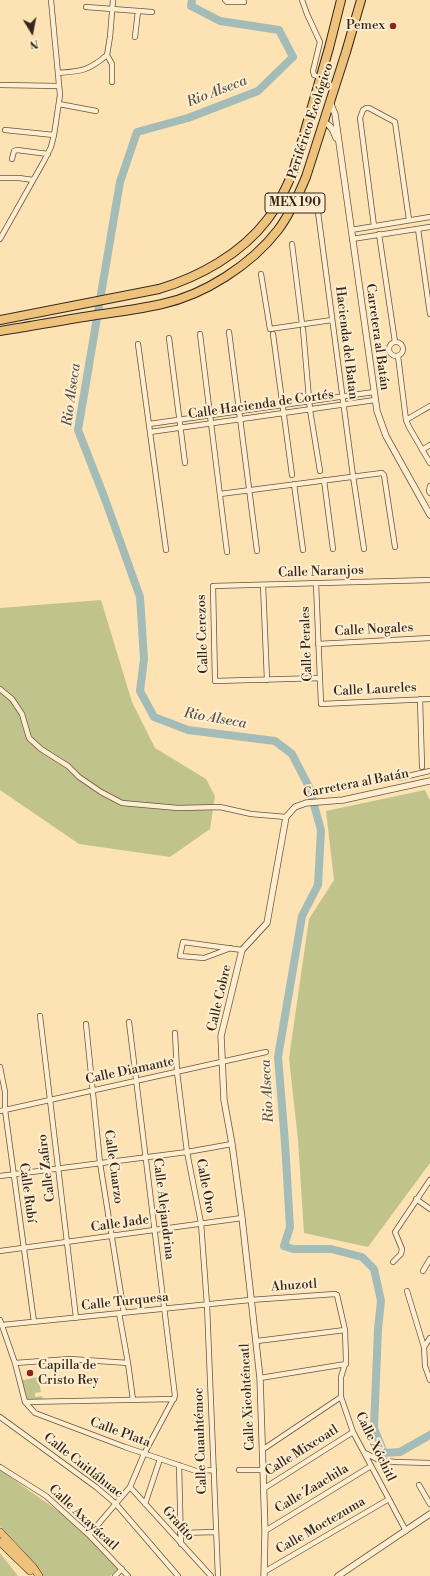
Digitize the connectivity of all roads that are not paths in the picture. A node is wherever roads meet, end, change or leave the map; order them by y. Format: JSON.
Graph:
{"nodes":[{"id":1,"x":51,"y":0,"type":"edge"},
{"id":2,"x":113,"y":0,"type":"edge"},
{"id":3,"x":225,"y":0,"type":"edge"},
{"id":4,"x":302,"y":0,"type":"edge"},
{"id":5,"x":341,"y":0,"type":"edge"},
{"id":6,"x":361,"y":0,"type":"edge"},
{"id":7,"x":244,"y":2,"type":"dead end"},
{"id":8,"x":86,"y":7,"type":"dead end"},
{"id":9,"x":113,"y":9,"type":"junction"},
{"id":10,"x":138,"y":11,"type":"junction"},
{"id":11,"x":152,"y":12,"type":"dead end"},
{"id":12,"x":135,"y":37,"type":"dead end"},
{"id":13,"x":107,"y":55,"type":"junction"},
{"id":14,"x":58,"y":73,"type":"junction"},
{"id":15,"x":321,"y":78,"type":"junction"},
{"id":16,"x":112,"y":82,"type":"dead end"},
{"id":17,"x":0,"y":85,"type":"edge"},
{"id":18,"x":59,"y":86,"type":"junction"},
{"id":19,"x":330,"y":102,"type":"junction"},
{"id":20,"x":59,"y":104,"type":"junction"},
{"id":21,"x":96,"y":111,"type":"dead end"},
{"id":22,"x":323,"y":122,"type":"junction"},
{"id":23,"x":5,"y":130,"type":"dead end"},
{"id":24,"x":54,"y":135,"type":"junction"},
{"id":25,"x":340,"y":152,"type":"junction"},
{"id":26,"x":48,"y":154,"type":"junction"},
{"id":27,"x":12,"y":159,"type":"dead end"},
{"id":28,"x":0,"y":178,"type":"edge"},
{"id":29,"x":33,"y":180,"type":"junction"},
{"id":30,"x":318,"y":212,"type":"dead end"},
{"id":31,"x":430,"y":217,"type":"edge"},
{"id":32,"x":409,"y":220,"type":"junction"},
{"id":33,"x":399,"y":222,"type":"junction"},
{"id":34,"x":374,"y":226,"type":"junction"},
{"id":35,"x":430,"y":227,"type":"edge"},
{"id":36,"x":418,"y":229,"type":"junction"},
{"id":37,"x":351,"y":230,"type":"junction"},
{"id":38,"x":401,"y":231,"type":"junction"},
{"id":39,"x":379,"y":234,"type":"junction"},
{"id":40,"x":0,"y":239,"type":"edge"},
{"id":41,"x":352,"y":239,"type":"junction"},
{"id":42,"x":292,"y":244,"type":"dead end"},
{"id":43,"x":261,"y":274,"type":"dead end"},
{"id":44,"x":430,"y":314,"type":"edge"},
{"id":45,"x":0,"y":320,"type":"edge"},
{"id":46,"x":332,"y":320,"type":"junction"},
{"id":47,"x":303,"y":327,"type":"junction"},
{"id":48,"x":0,"y":331,"type":"edge"},
{"id":49,"x":271,"y":331,"type":"junction"},
{"id":50,"x":229,"y":332,"type":"dead end"},
{"id":51,"x":200,"y":334,"type":"dead end"},
{"id":52,"x":169,"y":338,"type":"dead end"},
{"id":53,"x":395,"y":342,"type":"junction"},
{"id":54,"x":138,"y":344,"type":"dead end"},
{"id":55,"x":398,"y":356,"type":"junction"},
{"id":56,"x":374,"y":392,"type":"junction"},
{"id":57,"x":342,"y":396,"type":"junction"},
{"id":58,"x":375,"y":400,"type":"junction"},
{"id":59,"x":310,"y":402,"type":"junction"},
{"id":60,"x":343,"y":404,"type":"junction"},
{"id":61,"x":283,"y":405,"type":"junction"},
{"id":62,"x":430,"y":406,"type":"edge"},
{"id":63,"x":310,"y":410,"type":"junction"},
{"id":64,"x":239,"y":411,"type":"junction"},
{"id":65,"x":284,"y":413,"type":"junction"},
{"id":66,"x":210,"y":415,"type":"junction"},
{"id":67,"x":240,"y":419,"type":"junction"},
{"id":68,"x":179,"y":420,"type":"junction"},
{"id":69,"x":406,"y":420,"type":"junction"},
{"id":70,"x":211,"y":423,"type":"junction"},
{"id":71,"x":149,"y":424,"type":"junction"},
{"id":72,"x":180,"y":427,"type":"junction"},
{"id":73,"x":150,"y":432,"type":"junction"},
{"id":74,"x":430,"y":445,"type":"edge"},
{"id":75,"x":422,"y":450,"type":"junction"},
{"id":76,"x":185,"y":463,"type":"dead end"},
{"id":77,"x":430,"y":463,"type":"edge"},
{"id":78,"x":320,"y":471,"type":"dead end"},
{"id":79,"x":292,"y":475,"type":"dead end"},
{"id":80,"x":353,"y":476,"type":"junction"},
{"id":81,"x":324,"y":480,"type":"junction"},
{"id":82,"x":294,"y":484,"type":"junction"},
{"id":83,"x":430,"y":486,"type":"edge"},
{"id":84,"x":249,"y":490,"type":"junction"},
{"id":85,"x":430,"y":493,"type":"edge"},
{"id":86,"x":220,"y":494,"type":"junction"},
{"id":87,"x":430,"y":514,"type":"edge"},
{"id":88,"x":396,"y":547,"type":"dead end"},
{"id":89,"x":364,"y":548,"type":"dead end"},
{"id":90,"x":333,"y":549,"type":"dead end"},
{"id":91,"x":166,"y":550,"type":"dead end"},
{"id":92,"x":303,"y":550,"type":"dead end"},
{"id":93,"x":257,"y":551,"type":"dead end"},
{"id":94,"x":227,"y":552,"type":"dead end"},
{"id":95,"x":430,"y":580,"type":"edge"},
{"id":96,"x":316,"y":583,"type":"junction"},
{"id":97,"x":263,"y":585,"type":"junction"},
{"id":98,"x":213,"y":586,"type":"joint"},
{"id":99,"x":430,"y":638,"type":"edge"},
{"id":100,"x":318,"y":644,"type":"junction"},
{"id":101,"x":320,"y":678,"type":"junction"},
{"id":102,"x":267,"y":680,"type":"junction"},
{"id":103,"x":0,"y":689,"type":"edge"},
{"id":104,"x":420,"y":699,"type":"junction"},
{"id":105,"x":430,"y":699,"type":"edge"},
{"id":106,"x":321,"y":704,"type":"joint"},
{"id":107,"x":422,"y":767,"type":"dead end"},
{"id":108,"x":430,"y":771,"type":"edge"},
{"id":109,"x":424,"y":773,"type":"junction"},
{"id":110,"x":399,"y":778,"type":"dead end"},
{"id":111,"x":427,"y":781,"type":"edge"},
{"id":112,"x":286,"y":817,"type":"junction"},
{"id":113,"x":230,"y":948,"type":"junction"},
{"id":114,"x":242,"y":950,"type":"junction"},
{"id":115,"x":40,"y":1016,"type":"dead end"},
{"id":116,"x":128,"y":1022,"type":"dead end"},
{"id":117,"x":86,"y":1024,"type":"dead end"},
{"id":118,"x":175,"y":1033,"type":"dead end"},
{"id":119,"x":266,"y":1052,"type":"dead end"},
{"id":120,"x":222,"y":1062,"type":"junction"},
{"id":121,"x":0,"y":1067,"type":"edge"},
{"id":122,"x":177,"y":1072,"type":"junction"},
{"id":123,"x":136,"y":1081,"type":"junction"},
{"id":124,"x":93,"y":1090,"type":"junction"},
{"id":125,"x":50,"y":1100,"type":"junction"},
{"id":126,"x":2,"y":1110,"type":"edge"},
{"id":127,"x":232,"y":1144,"type":"junction"},
{"id":128,"x":188,"y":1152,"type":"junction"},
{"id":129,"x":145,"y":1157,"type":"junction"},
{"id":130,"x":100,"y":1163,"type":"junction"},
{"id":131,"x":58,"y":1169,"type":"junction"},
{"id":132,"x":14,"y":1174,"type":"junction"},
{"id":133,"x":0,"y":1176,"type":"edge"},
{"id":134,"x":430,"y":1180,"type":"edge"},
{"id":135,"x":416,"y":1199,"type":"junction"},
{"id":136,"x":430,"y":1209,"type":"edge"},
{"id":137,"x":242,"y":1218,"type":"junction"},
{"id":138,"x":201,"y":1223,"type":"junction"},
{"id":139,"x":154,"y":1230,"type":"junction"},
{"id":140,"x":112,"y":1236,"type":"junction"},
{"id":141,"x":67,"y":1242,"type":"junction"},
{"id":142,"x":24,"y":1248,"type":"junction"},
{"id":143,"x":0,"y":1251,"type":"edge"},
{"id":144,"x":430,"y":1259,"type":"edge"},
{"id":145,"x":393,"y":1262,"type":"dead end"},
{"id":146,"x":423,"y":1271,"type":"dead end"},
{"id":147,"x":407,"y":1291,"type":"dead end"},
{"id":148,"x":338,"y":1297,"type":"joint"},
{"id":149,"x":250,"y":1300,"type":"junction"},
{"id":150,"x":207,"y":1305,"type":"junction"},
{"id":151,"x":165,"y":1309,"type":"junction"},
{"id":152,"x":122,"y":1313,"type":"junction"},
{"id":153,"x":76,"y":1318,"type":"junction"},
{"id":154,"x":1,"y":1322,"type":"edge"},
{"id":155,"x":34,"y":1322,"type":"junction"},
{"id":156,"x":345,"y":1330,"type":"junction"},
{"id":157,"x":430,"y":1338,"type":"edge"},
{"id":158,"x":257,"y":1341,"type":"junction"},
{"id":159,"x":424,"y":1347,"type":"junction"},
{"id":160,"x":15,"y":1363,"type":"junction"},
{"id":161,"x":128,"y":1363,"type":"junction"},
{"id":162,"x":346,"y":1364,"type":"junction"},
{"id":163,"x":260,"y":1378,"type":"junction"},
{"id":164,"x":430,"y":1380,"type":"edge"},
{"id":165,"x":341,"y":1397,"type":"junction"},
{"id":166,"x":174,"y":1399,"type":"junction"},
{"id":167,"x":133,"y":1400,"type":"junction"},
{"id":168,"x":24,"y":1402,"type":"junction"},
{"id":169,"x":1,"y":1419,"type":"edge"},
{"id":170,"x":353,"y":1432,"type":"junction"},
{"id":171,"x":262,"y":1450,"type":"junction"},
{"id":172,"x":364,"y":1453,"type":"junction"},
{"id":173,"x":144,"y":1454,"type":"junction"},
{"id":174,"x":160,"y":1459,"type":"junction"},
{"id":175,"x":430,"y":1463,"type":"edge"},
{"id":176,"x":178,"y":1465,"type":"junction"},
{"id":177,"x":371,"y":1466,"type":"junction"},
{"id":178,"x":0,"y":1467,"type":"edge"},
{"id":179,"x":214,"y":1470,"type":"junction"},
{"id":180,"x":239,"y":1470,"type":"dead end"},
{"id":181,"x":262,"y":1470,"type":"junction"},
{"id":182,"x":419,"y":1485,"type":"dead end"},
{"id":183,"x":130,"y":1487,"type":"junction"},
{"id":184,"x":263,"y":1489,"type":"junction"},
{"id":185,"x":389,"y":1498,"type":"junction"},
{"id":186,"x":116,"y":1504,"type":"junction"},
{"id":187,"x":145,"y":1504,"type":"junction"},
{"id":188,"x":430,"y":1504,"type":"edge"},
{"id":189,"x":430,"y":1514,"type":"edge"},
{"id":190,"x":265,"y":1531,"type":"junction"},
{"id":191,"x":406,"y":1531,"type":"junction"},
{"id":192,"x":0,"y":1532,"type":"edge"},
{"id":193,"x":216,"y":1532,"type":"junction"},
{"id":194,"x":180,"y":1533,"type":"junction"},
{"id":195,"x":89,"y":1535,"type":"junction"},
{"id":196,"x":0,"y":1542,"type":"edge"},
{"id":197,"x":181,"y":1544,"type":"junction"},
{"id":198,"x":122,"y":1569,"type":"junction"},
{"id":199,"x":264,"y":1574,"type":"edge"},
{"id":200,"x":33,"y":1576,"type":"edge"},
{"id":201,"x":39,"y":1576,"type":"edge"},
{"id":202,"x":115,"y":1576,"type":"edge"},
{"id":203,"x":128,"y":1576,"type":"edge"},
{"id":204,"x":178,"y":1576,"type":"edge"},
{"id":205,"x":211,"y":1576,"type":"edge"},
{"id":206,"x":218,"y":1576,"type":"edge"},
{"id":207,"x":338,"y":1576,"type":"edge"}],
"edges":[{"from":1,"to":14,"type":"street"},
{"from":2,"to":9,"type":"street"},
{"from":3,"to":7,"type":"street"},
{"from":4,"to":15,"type":"street"},
{"from":5,"to":15,"type":"highway","name":"Periférico Ecológico","number":"MEX 190"},
{"from":6,"to":19,"type":"highway","name":"Periférico Ecológico","number":"MEX 190"},
{"from":8,"to":9,"type":"street"},
{"from":9,"to":10,"type":"street"},
{"from":9,"to":13,"type":"street"},
{"from":10,"to":11,"type":"street"},
{"from":10,"to":12,"type":"street"},
{"from":13,"to":14,"type":"street"},
{"from":13,"to":16,"type":"street"},
{"from":14,"to":18,"type":"street"},
{"from":15,"to":45,"type":"highway","name":"Periférico Ecológico","number":"MEX 190"},
{"from":17,"to":18,"type":"street"},
{"from":18,"to":20,"type":"street"},
{"from":19,"to":22,"type":"highway","name":"Periférico Ecológico","number":"MEX 190"},
{"from":19,"to":25,"type":"street","name":"Carretera al Batán"},
{"from":20,"to":21,"type":"street"},
{"from":20,"to":24,"type":"street"},
{"from":22,"to":25,"type":"street","name":"Carretera al Batán"},
{"from":22,"to":48,"type":"highway","name":"Periférico Ecológico","number":"MEX 190"},
{"from":23,"to":24,"type":"street"},
{"from":24,"to":26,"type":"street"},
{"from":25,"to":37,"type":"street","name":"Carretera al Batán"},
{"from":26,"to":27,"type":"street"},
{"from":26,"to":29,"type":"street"},
{"from":28,"to":29,"type":"street"},
{"from":29,"to":40,"type":"street"},
{"from":30,"to":46,"type":"street","name":"Hacienda del Batan"},
{"from":31,"to":32,"type":"street"},
{"from":32,"to":33,"type":"street"},
{"from":32,"to":34,"type":"street"},
{"from":33,"to":34,"type":"street"},
{"from":33,"to":38,"type":"street"},
{"from":34,"to":37,"type":"street"},
{"from":35,"to":36,"type":"street"},
{"from":36,"to":38,"type":"street"},
{"from":36,"to":44,"type":"street"},
{"from":37,"to":41,"type":"street","name":"Carretera al Batán"},
{"from":38,"to":39,"type":"street"},
{"from":39,"to":41,"type":"street"},
{"from":39,"to":53,"type":"street"},
{"from":41,"to":56,"type":"street","name":"Carretera al Batán"},
{"from":42,"to":47,"type":"street"},
{"from":43,"to":49,"type":"street"},
{"from":46,"to":47,"type":"street"},
{"from":46,"to":57,"type":"street","name":"Hacienda del Batan"},
{"from":47,"to":49,"type":"street"},
{"from":47,"to":59,"type":"street"},
{"from":49,"to":61,"type":"street"},
{"from":50,"to":64,"type":"street"},
{"from":51,"to":66,"type":"street"},
{"from":52,"to":68,"type":"street"},
{"from":53,"to":55,"type":"street"},
{"from":53,"to":55,"type":"street"},
{"from":54,"to":71,"type":"street"},
{"from":55,"to":69,"type":"street"},
{"from":56,"to":57,"type":"street","name":"Calle Hacienda de Cortés"},
{"from":56,"to":58,"type":"street","name":"Carretera al Batán"},
{"from":57,"to":59,"type":"street","name":"Calle Hacienda de Cortés"},
{"from":57,"to":60,"type":"street","name":"Hacienda del Batan"},
{"from":58,"to":60,"type":"street","name":"Calle Hacienda de Cortés"},
{"from":58,"to":87,"type":"street","name":"Carretera al Batán"},
{"from":59,"to":61,"type":"street","name":"Calle Hacienda de Cortés"},
{"from":59,"to":63,"type":"street"},
{"from":60,"to":63,"type":"street","name":"Calle Hacienda de Cortés"},
{"from":60,"to":80,"type":"street","name":"Hacienda del Batan"},
{"from":61,"to":64,"type":"street","name":"Calle Hacienda de Cortés"},
{"from":61,"to":65,"type":"street"},
{"from":62,"to":69,"type":"street"},
{"from":63,"to":65,"type":"street","name":"Calle Hacienda de Cortés"},
{"from":63,"to":78,"type":"street"},
{"from":64,"to":66,"type":"street","name":"Calle Hacienda de Cortés"},
{"from":64,"to":67,"type":"street"},
{"from":65,"to":67,"type":"street","name":"Calle Hacienda de Cortés"},
{"from":65,"to":79,"type":"street"},
{"from":66,"to":68,"type":"street","name":"Calle Hacienda de Cortés"},
{"from":66,"to":70,"type":"street"},
{"from":67,"to":70,"type":"street","name":"Calle Hacienda de Cortés"},
{"from":67,"to":84,"type":"street"},
{"from":68,"to":71,"type":"street","name":"Calle Hacienda de Cortés"},
{"from":68,"to":72,"type":"street"},
{"from":69,"to":75,"type":"street"},
{"from":70,"to":72,"type":"street","name":"Calle Hacienda de Cortés"},
{"from":70,"to":86,"type":"street"},
{"from":71,"to":73,"type":"street"},
{"from":72,"to":73,"type":"street","name":"Calle Hacienda de Cortés"},
{"from":72,"to":76,"type":"street"},
{"from":73,"to":91,"type":"street"},
{"from":74,"to":75,"type":"street"},
{"from":75,"to":77,"type":"street"},
{"from":80,"to":81,"type":"street"},
{"from":80,"to":88,"type":"street"},
{"from":80,"to":89,"type":"street","name":"Hacienda del Batan"},
{"from":81,"to":82,"type":"street"},
{"from":81,"to":90,"type":"street"},
{"from":82,"to":84,"type":"street"},
{"from":82,"to":92,"type":"street"},
{"from":83,"to":85,"type":"street"},
{"from":84,"to":86,"type":"street"},
{"from":84,"to":93,"type":"street"},
{"from":86,"to":94,"type":"street"},
{"from":95,"to":96,"type":"street","name":"Calle Naranjos"},
{"from":96,"to":97,"type":"street","name":"Calle Naranjos"},
{"from":96,"to":100,"type":"street","name":"Calle Perales"},
{"from":97,"to":98,"type":"street","name":"Calle Naranjos"},
{"from":97,"to":102,"type":"street"},
{"from":98,"to":102,"type":"street","name":"Calle Cerezos"},
{"from":99,"to":100,"type":"street","name":"Calle Nogales"},
{"from":100,"to":101,"type":"street","name":"Calle Perales"},
{"from":101,"to":102,"type":"street"},
{"from":101,"to":106,"type":"street","name":"Calle Perales"},
{"from":103,"to":112,"type":"street"},
{"from":104,"to":105,"type":"street","name":"Calle Laureles"},
{"from":104,"to":106,"type":"street","name":"Calle Laureles"},
{"from":104,"to":107,"type":"street"},
{"from":108,"to":109,"type":"street"},
{"from":109,"to":110,"type":"street"},
{"from":109,"to":111,"type":"street"},
{"from":111,"to":112,"type":"street","name":"Carretera al Batán"},
{"from":112,"to":114,"type":"street","name":"Calle Cobre"},
{"from":113,"to":113,"type":"street"},
{"from":113,"to":114,"type":"street"},
{"from":114,"to":120,"type":"street","name":"Calle Cobre"},
{"from":115,"to":125,"type":"street","name":"Calle Zafiro"},
{"from":116,"to":123,"type":"street","name":"Calle Alejandrina"},
{"from":117,"to":124,"type":"street","name":"Calle Cuarzo"},
{"from":118,"to":122,"type":"street","name":"Calle Oro"},
{"from":119,"to":120,"type":"street","name":"Calle Diamante"},
{"from":120,"to":122,"type":"street","name":"Calle Diamante"},
{"from":120,"to":127,"type":"street","name":"Calle Cobre"},
{"from":121,"to":126,"type":"street","name":"Calle Rubí"},
{"from":122,"to":123,"type":"street","name":"Calle Diamante"},
{"from":122,"to":128,"type":"street","name":"Calle Oro"},
{"from":123,"to":124,"type":"street","name":"Calle Diamante"},
{"from":123,"to":129,"type":"street","name":"Calle Alejandrina"},
{"from":124,"to":125,"type":"street","name":"Calle Diamante"},
{"from":124,"to":130,"type":"street","name":"Calle Cuarzo"},
{"from":125,"to":126,"type":"street","name":"Calle Diamante"},
{"from":125,"to":131,"type":"street","name":"Calle Zafiro"},
{"from":126,"to":132,"type":"street","name":"Calle Rubí"},
{"from":127,"to":128,"type":"street"},
{"from":127,"to":137,"type":"street","name":"Calle Cobre"},
{"from":128,"to":129,"type":"street"},
{"from":128,"to":138,"type":"street","name":"Calle Oro"},
{"from":129,"to":130,"type":"street"},
{"from":129,"to":139,"type":"street","name":"Calle Alejandrina"},
{"from":130,"to":131,"type":"street"},
{"from":130,"to":140,"type":"street","name":"Calle Cuarzo"},
{"from":131,"to":132,"type":"street"},
{"from":131,"to":141,"type":"street","name":"Calle Zafiro"},
{"from":132,"to":133,"type":"street"},
{"from":132,"to":142,"type":"street","name":"Calle Rubí"},
{"from":134,"to":135,"type":"street"},
{"from":135,"to":136,"type":"street"},
{"from":135,"to":145,"type":"street"},
{"from":137,"to":138,"type":"street","name":"Calle Jade"},
{"from":137,"to":149,"type":"street","name":"Calle Xicohténcatl"},
{"from":138,"to":139,"type":"street","name":"Calle Jade"},
{"from":138,"to":150,"type":"street","name":"Calle Oro"},
{"from":139,"to":140,"type":"street","name":"Calle Jade"},
{"from":139,"to":151,"type":"street","name":"Calle Alejandrina"},
{"from":140,"to":141,"type":"street","name":"Calle Jade"},
{"from":140,"to":152,"type":"street","name":"Calle Cuarzo"},
{"from":141,"to":142,"type":"street","name":"Calle Jade"},
{"from":141,"to":153,"type":"street","name":"Calle Zafiro"},
{"from":142,"to":143,"type":"street","name":"Calle Jade"},
{"from":142,"to":155,"type":"street","name":"Calle Rubí"},
{"from":144,"to":146,"type":"street"},
{"from":147,"to":159,"type":"street"},
{"from":148,"to":149,"type":"street","name":"Ahuzotl"},
{"from":148,"to":156,"type":"street","name":"Calle Xóchitl"},
{"from":149,"to":150,"type":"street","name":"Calle Turquesa"},
{"from":149,"to":158,"type":"street","name":"Calle Xicohténcatl"},
{"from":150,"to":151,"type":"street","name":"Calle Turquesa"},
{"from":150,"to":179,"type":"street","name":"Calle Cuauhtémoc"},
{"from":151,"to":152,"type":"street","name":"Calle Turquesa"},
{"from":151,"to":166,"type":"street","name":"Calle Alejandrina"},
{"from":152,"to":153,"type":"street","name":"Calle Turquesa"},
{"from":152,"to":161,"type":"street","name":"Calle Cuarzo"},
{"from":153,"to":155,"type":"street","name":"Calle Turquesa"},
{"from":154,"to":155,"type":"street","name":"Calle Turquesa"},
{"from":154,"to":160,"type":"street"},
{"from":156,"to":158,"type":"street"},
{"from":156,"to":162,"type":"street","name":"Calle Xóchitl"},
{"from":157,"to":159,"type":"street"},
{"from":158,"to":163,"type":"street","name":"Calle Xicohténcatl"},
{"from":159,"to":164,"type":"street"},
{"from":160,"to":161,"type":"street"},
{"from":160,"to":168,"type":"street"},
{"from":161,"to":167,"type":"street","name":"Calle Cuarzo"},
{"from":162,"to":163,"type":"street"},
{"from":162,"to":165,"type":"street","name":"Calle Xóchitl"},
{"from":163,"to":171,"type":"street","name":"Calle Xicohténcatl"},
{"from":165,"to":170,"type":"street","name":"Calle Xóchitl"},
{"from":165,"to":171,"type":"street"},
{"from":166,"to":167,"type":"street"},
{"from":166,"to":173,"type":"street"},
{"from":167,"to":168,"type":"street"},
{"from":168,"to":173,"type":"street","name":"Calle Plata"},
{"from":169,"to":186,"type":"street","name":"Calle Cuitláhuac"},
{"from":170,"to":172,"type":"street","name":"Calle Xóchitl"},
{"from":170,"to":184,"type":"street","name":"Calle Mixcoatl"},
{"from":171,"to":181,"type":"street","name":"Calle Xicohténcatl"},
{"from":172,"to":175,"type":"street"},
{"from":172,"to":177,"type":"street","name":"Calle Xóchitl"},
{"from":173,"to":174,"type":"street","name":"Calle Plata"},
{"from":173,"to":183,"type":"street"},
{"from":174,"to":176,"type":"street","name":"Calle Plata"},
{"from":174,"to":187,"type":"street"},
{"from":176,"to":179,"type":"street","name":"Calle Plata"},
{"from":176,"to":194,"type":"street"},
{"from":177,"to":185,"type":"street","name":"Calle Xóchitl"},
{"from":177,"to":190,"type":"street","name":"Calle Zaachila"},
{"from":178,"to":195,"type":"street","name":"Calle Axayácatl"},
{"from":179,"to":193,"type":"street","name":"Calle Cuauhtémoc"},
{"from":180,"to":181,"type":"street"},
{"from":181,"to":184,"type":"street","name":"Calle Xicohténcatl"},
{"from":182,"to":188,"type":"street"},
{"from":183,"to":186,"type":"street"},
{"from":183,"to":187,"type":"street","name":"Grafito"},
{"from":184,"to":190,"type":"street","name":"Calle Xicohténcatl"},
{"from":185,"to":191,"type":"street","name":"Calle Xóchitl"},
{"from":185,"to":199,"type":"street","name":"Calle Moctezuma"},
{"from":186,"to":195,"type":"street"},
{"from":186,"to":204,"type":"street","name":"Calle Cuitláhuac"},
{"from":187,"to":197,"type":"street","name":"Grafito"},
{"from":189,"to":191,"type":"street"},
{"from":190,"to":199,"type":"street","name":"Calle Xicohténcatl"},
{"from":191,"to":207,"type":"street"},
{"from":192,"to":201,"type":"main road"},
{"from":193,"to":194,"type":"street"},
{"from":193,"to":206,"type":"street","name":"Calle Cuauhtémoc"},
{"from":194,"to":197,"type":"street"},
{"from":195,"to":198,"type":"street","name":"Calle Axayácatl"},
{"from":196,"to":200,"type":"main road"},
{"from":197,"to":205,"type":"street","name":"Grafito"},
{"from":198,"to":202,"type":"street"},
{"from":198,"to":203,"type":"street","name":"Calle Axayácatl"}]}
